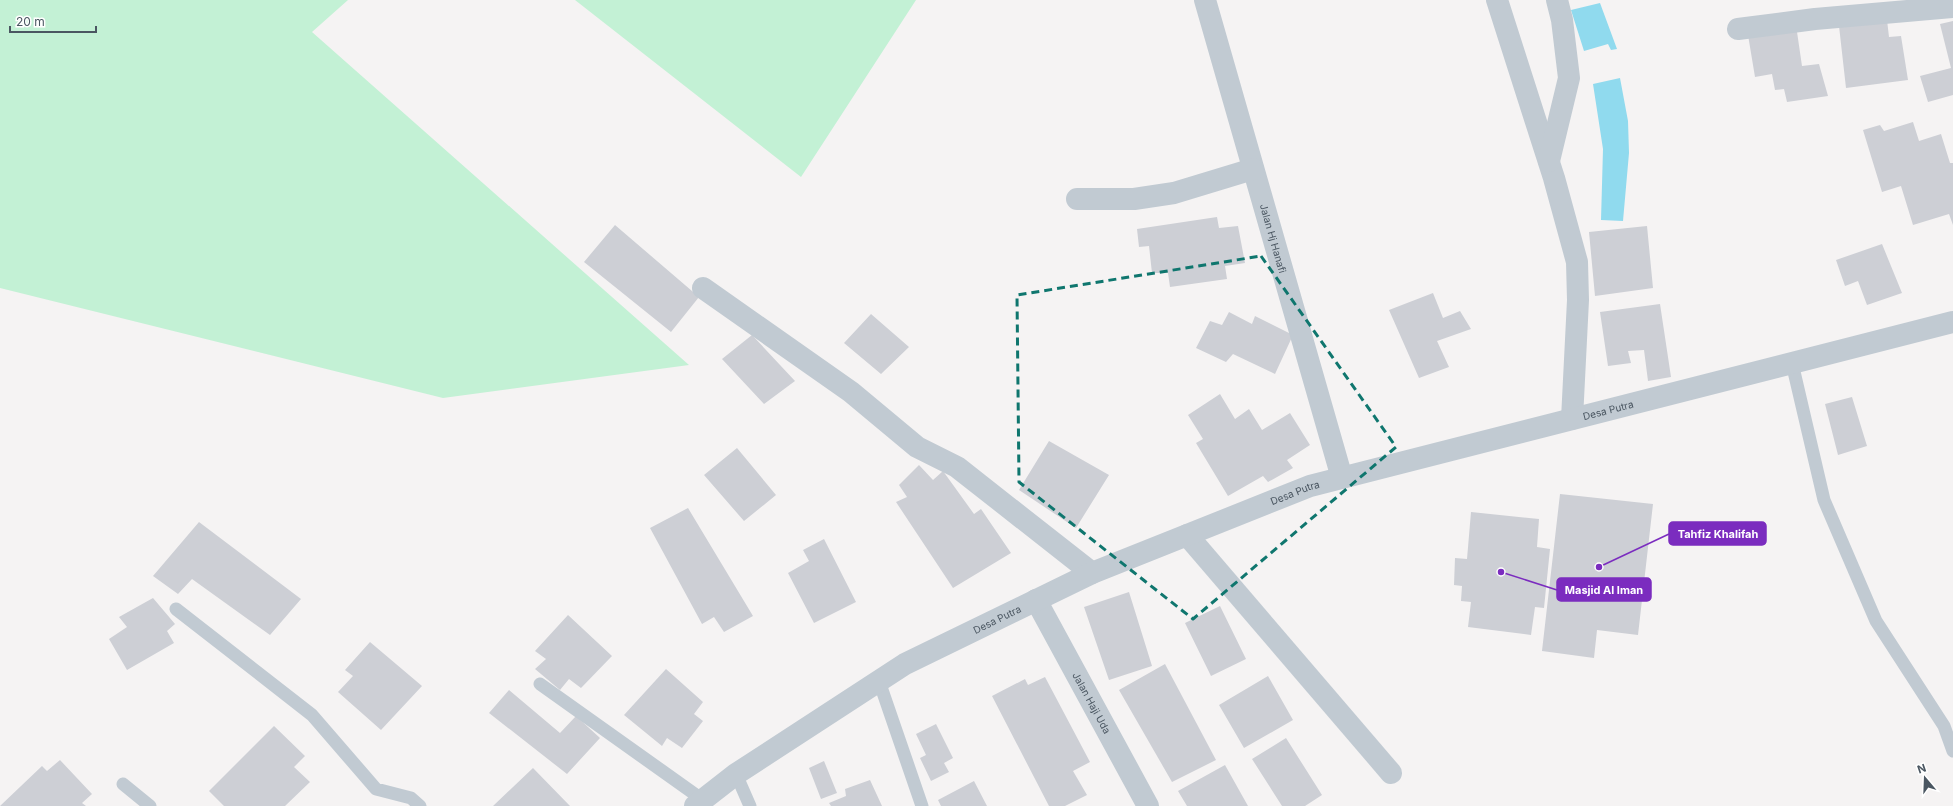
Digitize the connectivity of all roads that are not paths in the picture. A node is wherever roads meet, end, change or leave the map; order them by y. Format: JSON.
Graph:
{"nodes":[{"id":1,"x":1205,"y":0,"type":"edge"},
{"id":2,"x":1497,"y":0,"type":"edge"},
{"id":3,"x":1557,"y":0,"type":"edge"},
{"id":4,"x":1953,"y":7,"type":"edge"},
{"id":5,"x":1738,"y":29,"type":"dead end"},
{"id":6,"x":1549,"y":161,"type":"junction"},
{"id":7,"x":1253,"y":169,"type":"junction"},
{"id":8,"x":1077,"y":198,"type":"dead end"},
{"id":9,"x":703,"y":288,"type":"dead end"},
{"id":10,"x":1953,"y":322,"type":"edge"},
{"id":11,"x":1792,"y":363,"type":"junction"},
{"id":12,"x":1572,"y":419,"type":"junction"},
{"id":13,"x":1342,"y":478,"type":"junction"},
{"id":14,"x":1187,"y":535,"type":"junction"},
{"id":15,"x":1092,"y":573,"type":"junction"},
{"id":16,"x":1036,"y":600,"type":"junction"},
{"id":17,"x":176,"y":609,"type":"dead end"},
{"id":18,"x":879,"y":681,"type":"junction"},
{"id":19,"x":540,"y":684,"type":"dead end"},
{"id":20,"x":1953,"y":751,"type":"edge"},
{"id":21,"x":736,"y":774,"type":"junction"},
{"id":22,"x":1391,"y":774,"type":"dead end"},
{"id":23,"x":123,"y":784,"type":"dead end"},
{"id":24,"x":699,"y":803,"type":"edge"},
{"id":25,"x":150,"y":806,"type":"edge"},
{"id":26,"x":420,"y":806,"type":"edge"},
{"id":27,"x":750,"y":806,"type":"edge"},
{"id":28,"x":922,"y":806,"type":"edge"},
{"id":29,"x":1148,"y":806,"type":"edge"}],
"edges":[{"from":1,"to":7,"type":"street","name":"Jalan Hj Hanafi"},
{"from":2,"to":6,"type":"street"},
{"from":3,"to":6,"type":"street"},
{"from":4,"to":5,"type":"street"},
{"from":6,"to":12,"type":"street"},
{"from":7,"to":8,"type":"street"},
{"from":7,"to":13,"type":"street","name":"Jalan Hj Hanafi"},
{"from":9,"to":15,"type":"street"},
{"from":10,"to":11,"type":"street","name":"Desa Putra"},
{"from":11,"to":12,"type":"street","name":"Desa Putra"},
{"from":11,"to":20,"type":"lane"},
{"from":12,"to":13,"type":"street","name":"Desa Putra"},
{"from":13,"to":14,"type":"street","name":"Desa Putra"},
{"from":14,"to":15,"type":"street","name":"Desa Putra"},
{"from":14,"to":22,"type":"street"},
{"from":15,"to":16,"type":"street","name":"Desa Putra"},
{"from":16,"to":18,"type":"street","name":"Desa Putra"},
{"from":16,"to":29,"type":"street","name":"Jalan Haji Uda"},
{"from":17,"to":26,"type":"lane"},
{"from":18,"to":21,"type":"street","name":"Desa Putra"},
{"from":18,"to":28,"type":"lane"},
{"from":19,"to":24,"type":"lane"},
{"from":21,"to":24,"type":"street","name":"Desa Putra"},
{"from":21,"to":27,"type":"lane"},
{"from":23,"to":25,"type":"lane"}]}
